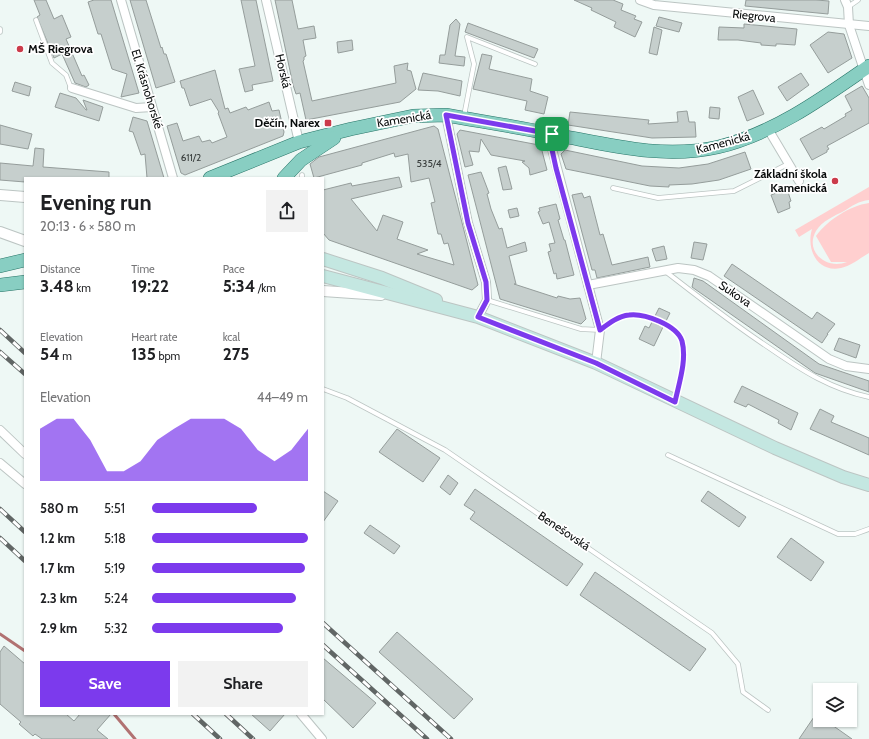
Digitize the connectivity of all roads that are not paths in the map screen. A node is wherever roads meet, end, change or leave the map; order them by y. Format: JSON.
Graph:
{"nodes":[{"id":1,"x":120,"y":0,"type":"edge"},
{"id":2,"x":266,"y":0,"type":"edge"},
{"id":3,"x":640,"y":0,"type":"edge"},
{"id":4,"x":858,"y":0,"type":"edge"},
{"id":5,"x":847,"y":4,"type":"edge"},
{"id":6,"x":36,"y":20,"type":"dead end"},
{"id":7,"x":848,"y":25,"type":"junction"},
{"id":8,"x":869,"y":26,"type":"edge"},
{"id":9,"x":535,"y":64,"type":"dead end"},
{"id":10,"x":867,"y":67,"type":"edge"},
{"id":11,"x":869,"y":85,"type":"edge"},
{"id":12,"x":72,"y":88,"type":"joint"},
{"id":13,"x":152,"y":107,"type":"junction"},
{"id":14,"x":446,"y":115,"type":"junction"},
{"id":15,"x":464,"y":118,"type":"junction"},
{"id":16,"x":351,"y":129,"type":"junction"},
{"id":17,"x":768,"y":129,"type":"junction"},
{"id":18,"x":552,"y":134,"type":"junction"},
{"id":19,"x":299,"y":142,"type":"junction"},
{"id":20,"x":789,"y":164,"type":"junction"},
{"id":21,"x":174,"y":177,"type":"edge"},
{"id":22,"x":212,"y":177,"type":"edge"},
{"id":23,"x":285,"y":177,"type":"edge"},
{"id":24,"x":799,"y":181,"type":"dead end"},
{"id":25,"x":613,"y":188,"type":"dead end"},
{"id":26,"x":0,"y":195,"type":"edge"},
{"id":27,"x":24,"y":197,"type":"edge"},
{"id":28,"x":0,"y":232,"type":"edge"},
{"id":29,"x":24,"y":241,"type":"edge"},
{"id":30,"x":324,"y":259,"type":"edge"},
{"id":31,"x":24,"y":260,"type":"edge"},
{"id":32,"x":0,"y":266,"type":"edge"},
{"id":33,"x":664,"y":271,"type":"junction"},
{"id":34,"x":324,"y":276,"type":"edge"},
{"id":35,"x":24,"y":278,"type":"edge"},
{"id":36,"x":24,"y":282,"type":"edge"},
{"id":37,"x":0,"y":285,"type":"edge"},
{"id":38,"x":588,"y":285,"type":"junction"},
{"id":39,"x":324,"y":291,"type":"edge"},
{"id":40,"x":397,"y":296,"type":"junction"},
{"id":41,"x":487,"y":300,"type":"junction"},
{"id":42,"x":478,"y":317,"type":"junction"},
{"id":43,"x":600,"y":330,"type":"junction"},
{"id":44,"x":596,"y":363,"type":"junction"},
{"id":45,"x":869,"y":370,"type":"edge"},
{"id":46,"x":324,"y":389,"type":"edge"},
{"id":47,"x":869,"y":397,"type":"edge"},
{"id":48,"x":675,"y":402,"type":"junction"},
{"id":49,"x":0,"y":430,"type":"edge"},
{"id":50,"x":24,"y":453,"type":"edge"},
{"id":51,"x":668,"y":455,"type":"dead end"},
{"id":52,"x":0,"y":463,"type":"edge"},
{"id":53,"x":24,"y":483,"type":"edge"},
{"id":54,"x":869,"y":485,"type":"edge"},
{"id":55,"x":869,"y":529,"type":"edge"},
{"id":56,"x":768,"y":710,"type":"dead end"},
{"id":57,"x":302,"y":715,"type":"edge"},
{"id":58,"x":322,"y":739,"type":"edge"}],
"edges":[{"from":1,"to":13,"type":"street","name":"El. Krásnohorské"},
{"from":2,"to":19,"type":"street","name":"Horská"},
{"from":3,"to":7,"type":"street","name":"Riegrova"},
{"from":4,"to":5,"type":"lane"},
{"from":5,"to":7,"type":"street"},
{"from":6,"to":12,"type":"lane"},
{"from":7,"to":8,"type":"street","name":"Riegrova"},
{"from":7,"to":10,"type":"street"},
{"from":9,"to":15,"type":"lane"},
{"from":10,"to":11,"type":"street"},
{"from":10,"to":17,"type":"main road","name":"Kamenická"},
{"from":12,"to":13,"type":"street"},
{"from":13,"to":21,"type":"street","name":"El. Krásnohorské"},
{"from":14,"to":15,"type":"main road","name":"Kamenická"},
{"from":14,"to":16,"type":"main road","name":"Kamenická"},
{"from":14,"to":41,"type":"street"},
{"from":15,"to":18,"type":"main road","name":"Kamenická"},
{"from":16,"to":19,"type":"main road","name":"Kamenická"},
{"from":16,"to":23,"type":"main road"},
{"from":17,"to":18,"type":"main road","name":"Kamenická"},
{"from":17,"to":20,"type":"street"},
{"from":18,"to":38,"type":"street"},
{"from":19,"to":22,"type":"main road","name":"Kamenická"},
{"from":20,"to":24,"type":"street"},
{"from":20,"to":25,"type":"lane"},
{"from":26,"to":27,"type":"street"},
{"from":28,"to":29,"type":"street"},
{"from":30,"to":42,"type":"main road"},
{"from":31,"to":32,"type":"main road"},
{"from":33,"to":38,"type":"street","name":"Sukova"},
{"from":33,"to":45,"type":"street","name":"Sukova"},
{"from":33,"to":47,"type":"lane"},
{"from":34,"to":40,"type":"main road"},
{"from":35,"to":37,"type":"main road"},
{"from":36,"to":37,"type":"main road"},
{"from":38,"to":43,"type":"street"},
{"from":39,"to":40,"type":"street"},
{"from":40,"to":42,"type":"main road"},
{"from":41,"to":42,"type":"street"},
{"from":41,"to":43,"type":"lane"},
{"from":42,"to":44,"type":"main road"},
{"from":43,"to":44,"type":"street"},
{"from":43,"to":48,"type":"lane"},
{"from":44,"to":48,"type":"main road"},
{"from":46,"to":56,"type":"lane","name":"Benešovská"},
{"from":48,"to":54,"type":"main road"},
{"from":49,"to":50,"type":"street"},
{"from":51,"to":55,"type":"lane"},
{"from":52,"to":53,"type":"street"},
{"from":57,"to":58,"type":"street"}]}
